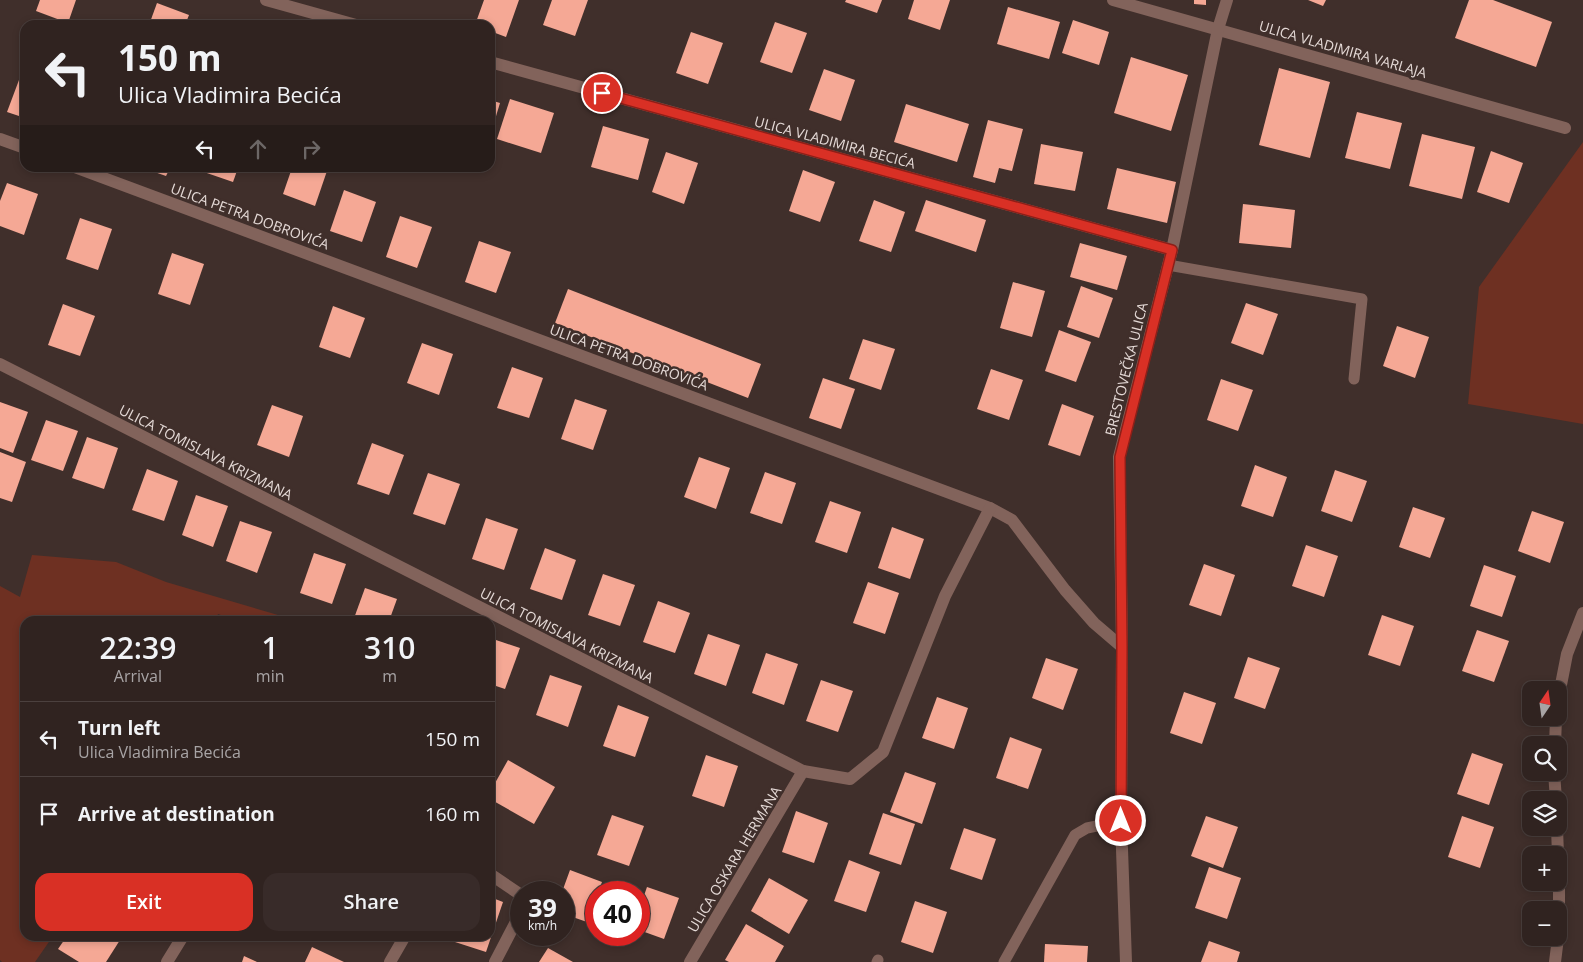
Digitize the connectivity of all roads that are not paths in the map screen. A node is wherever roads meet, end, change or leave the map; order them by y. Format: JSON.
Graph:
{"nodes":[{"id":1,"x":266,"y":0,"type":"edge"},
{"id":2,"x":1113,"y":0,"type":"edge"},
{"id":3,"x":1227,"y":0,"type":"edge"},
{"id":4,"x":338,"y":20,"type":"edge"},
{"id":5,"x":1218,"y":29,"type":"junction"},
{"id":6,"x":495,"y":63,"type":"edge"},
{"id":7,"x":1565,"y":128,"type":"dead end"},
{"id":8,"x":0,"y":139,"type":"edge"},
{"id":9,"x":20,"y":146,"type":"edge"},
{"id":10,"x":87,"y":172,"type":"edge"},
{"id":11,"x":1172,"y":250,"type":"junction"},
{"id":12,"x":1168,"y":265,"type":"junction"},
{"id":13,"x":0,"y":364,"type":"edge"},
{"id":14,"x":1354,"y":380,"type":"dead end"},
{"id":15,"x":990,"y":508,"type":"junction"},
{"id":16,"x":1583,"y":613,"type":"edge"},
{"id":17,"x":1122,"y":647,"type":"junction"},
{"id":18,"x":1562,"y":681,"type":"edge"},
{"id":19,"x":804,"y":771,"type":"junction"},
{"id":20,"x":1121,"y":821,"type":"junction"},
{"id":21,"x":495,"y":877,"type":"edge"},
{"id":22,"x":510,"y":888,"type":"edge"},
{"id":23,"x":510,"y":933,"type":"edge"},
{"id":24,"x":180,"y":941,"type":"edge"},
{"id":25,"x":402,"y":941,"type":"edge"},
{"id":26,"x":1557,"y":946,"type":"edge"},
{"id":27,"x":166,"y":962,"type":"edge"},
{"id":28,"x":390,"y":962,"type":"edge"},
{"id":29,"x":495,"y":962,"type":"edge"},
{"id":30,"x":690,"y":962,"type":"edge"},
{"id":31,"x":1004,"y":962,"type":"edge"},
{"id":32,"x":1126,"y":962,"type":"edge"},
{"id":33,"x":1555,"y":962,"type":"edge"}],
"edges":[{"from":1,"to":4,"type":"street"},
{"from":2,"to":5,"type":"street","name":"ULICA VLADIMIRA VARLAJA"},
{"from":3,"to":5,"type":"street","name":"BRESTOVEČKA ULICA"},
{"from":5,"to":7,"type":"street","name":"ULICA VLADIMIRA VARLAJA"},
{"from":5,"to":11,"type":"street","name":"BRESTOVEČKA ULICA"},
{"from":6,"to":11,"type":"street","name":"ULICA VLADIMIRA BECIĆA"},
{"from":8,"to":9,"type":"street"},
{"from":10,"to":15,"type":"street","name":"ULICA PETRA DOBROVIĆA"},
{"from":11,"to":12,"type":"street","name":"BRESTOVEČKA ULICA"},
{"from":12,"to":14,"type":"lane"},
{"from":12,"to":17,"type":"street","name":"BRESTOVEČKA ULICA"},
{"from":13,"to":19,"type":"street","name":"ULICA TOMISLAVA KRIZMANA"},
{"from":15,"to":17,"type":"street","name":"ULICA PETRA DOBROVIĆA"},
{"from":15,"to":19,"type":"street","name":"ULICA TOMISLAVA KRIZMANA"},
{"from":16,"to":18,"type":"street"},
{"from":17,"to":20,"type":"street","name":"BRESTOVEČKA ULICA"},
{"from":19,"to":30,"type":"street","name":"ULICA OSKARA HERMANA"},
{"from":20,"to":31,"type":"lane"},
{"from":20,"to":32,"type":"street","name":"BRESTOVEČKA ULICA"},
{"from":21,"to":22,"type":"street"},
{"from":23,"to":29,"type":"street"},
{"from":24,"to":27,"type":"street"},
{"from":25,"to":28,"type":"street"},
{"from":26,"to":33,"type":"street"}]}
